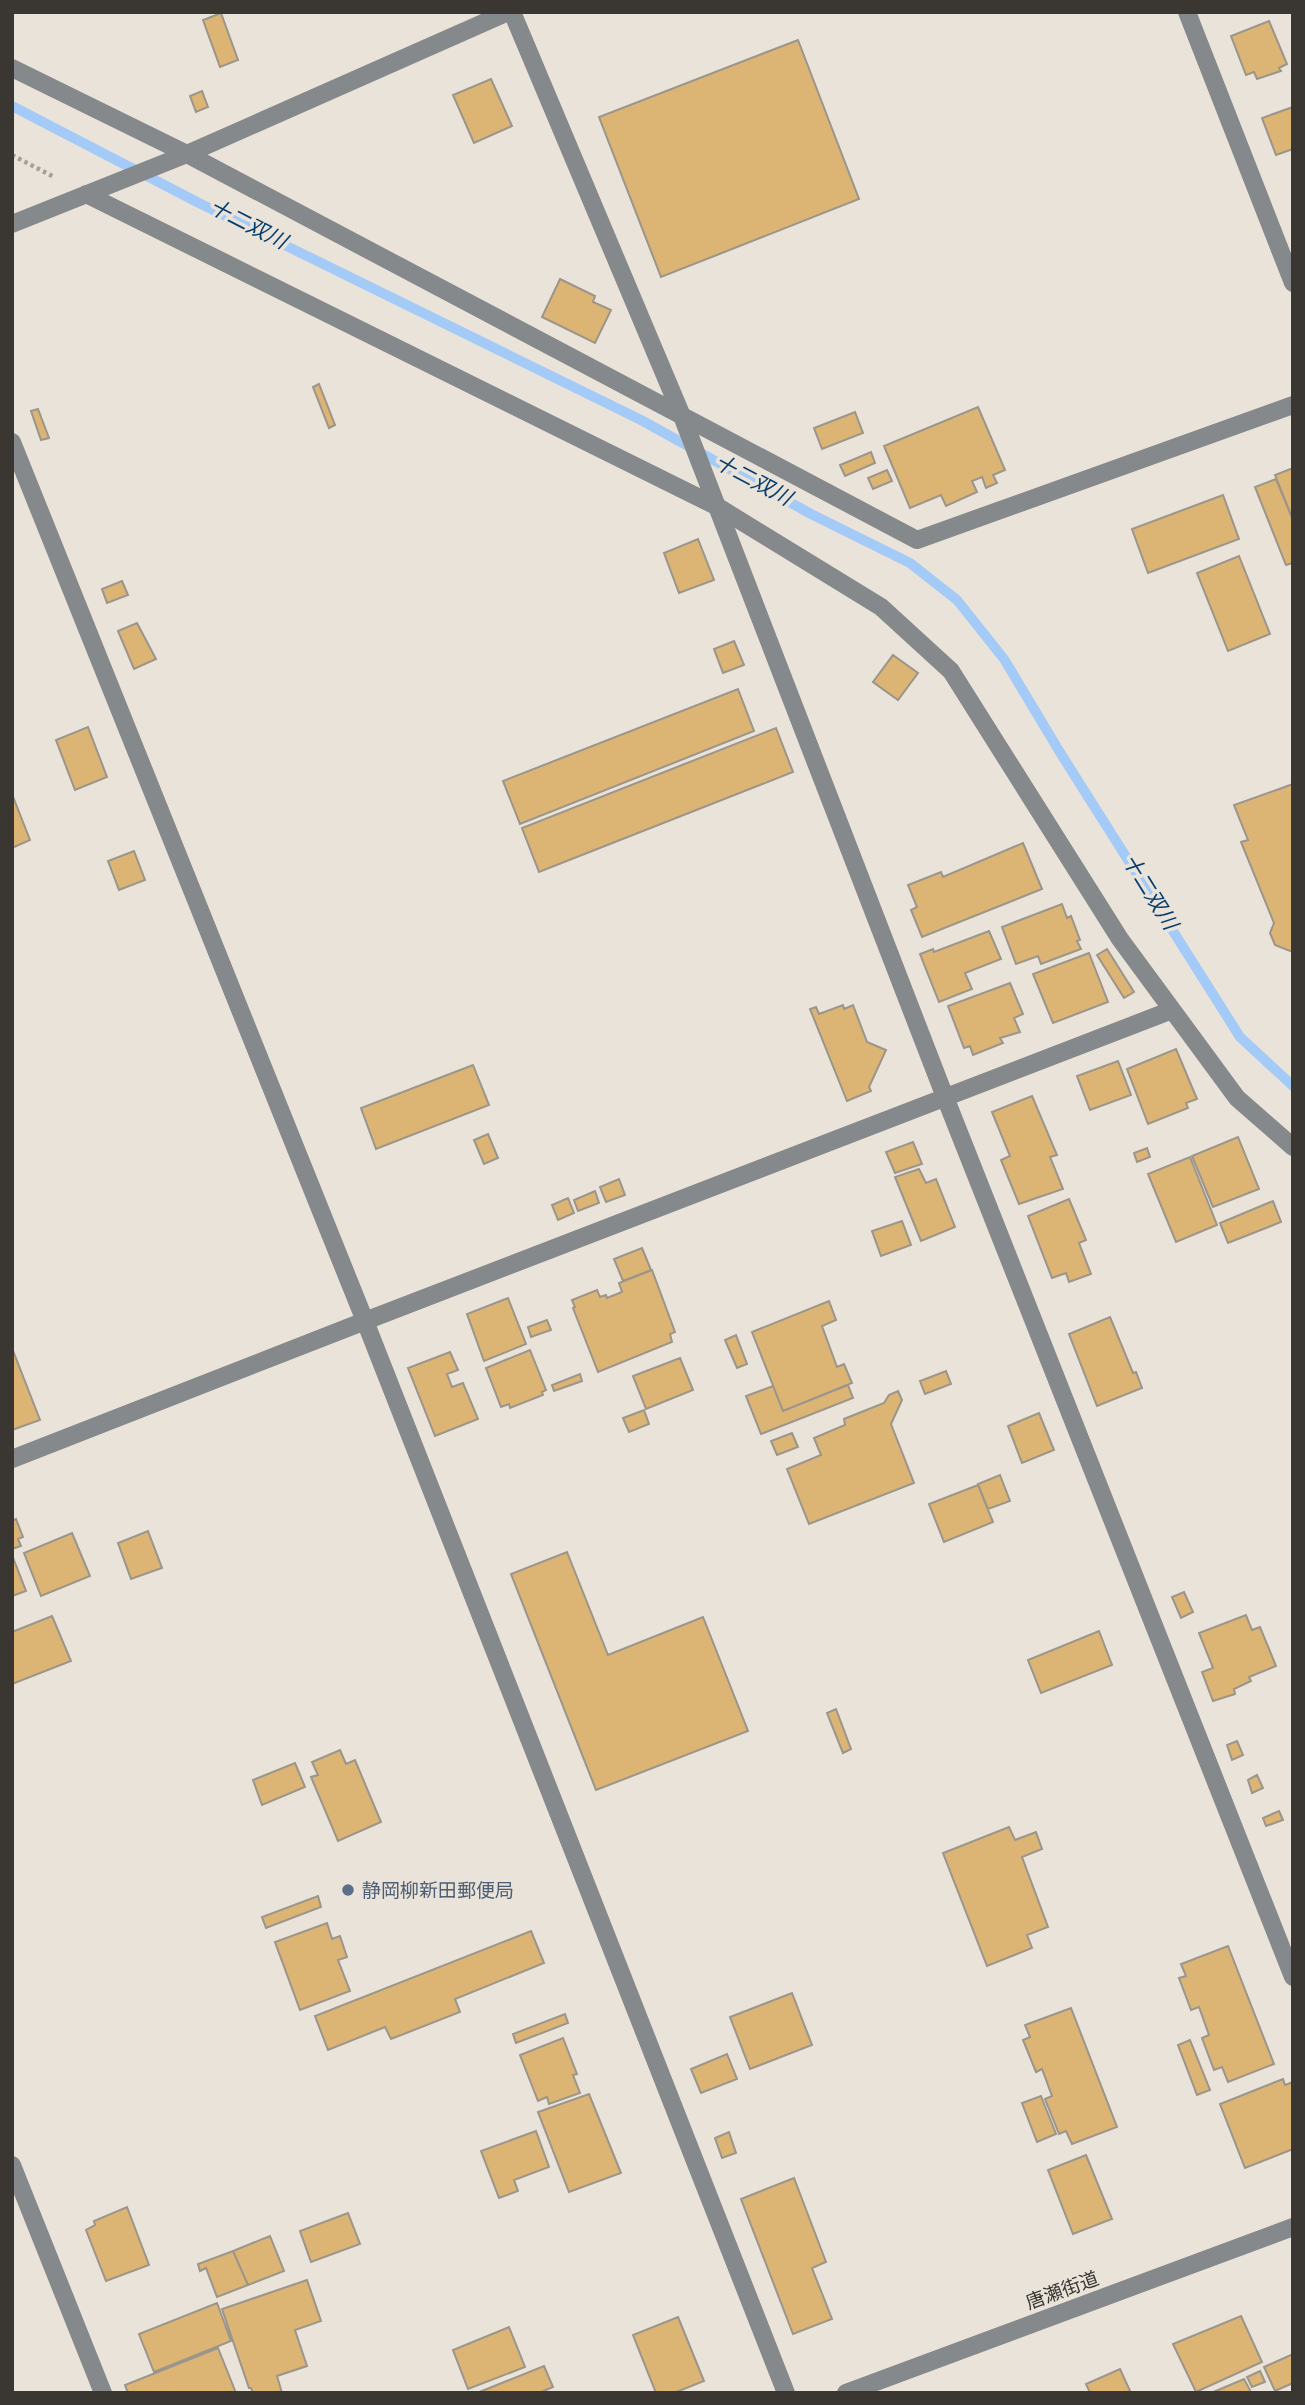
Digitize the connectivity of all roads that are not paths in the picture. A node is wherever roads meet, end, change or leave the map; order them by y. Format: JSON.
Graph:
{"nodes":[{"id":1,"x":510,"y":12,"type":"edge"},
{"id":2,"x":1187,"y":12,"type":"edge"},
{"id":3,"x":12,"y":68,"type":"edge"},
{"id":4,"x":187,"y":154,"type":"junction"},
{"id":5,"x":86,"y":194,"type":"junction"},
{"id":6,"x":12,"y":224,"type":"edge"},
{"id":7,"x":1293,"y":283,"type":"edge"},
{"id":8,"x":1293,"y":405,"type":"edge"},
{"id":9,"x":682,"y":416,"type":"junction"},
{"id":10,"x":12,"y":442,"type":"edge"},
{"id":11,"x":718,"y":507,"type":"junction"},
{"id":12,"x":1172,"y":1010,"type":"junction"},
{"id":13,"x":945,"y":1097,"type":"junction"},
{"id":14,"x":1293,"y":1147,"type":"edge"},
{"id":15,"x":365,"y":1321,"type":"junction"},
{"id":16,"x":12,"y":1459,"type":"edge"},
{"id":17,"x":1293,"y":1977,"type":"edge"},
{"id":18,"x":12,"y":2165,"type":"edge"},
{"id":19,"x":1293,"y":2227,"type":"edge"},
{"id":20,"x":103,"y":2393,"type":"edge"},
{"id":21,"x":786,"y":2393,"type":"edge"},
{"id":22,"x":846,"y":2393,"type":"edge"}],
"edges":[{"from":1,"to":4,"type":"street"},
{"from":1,"to":9,"type":"street"},
{"from":2,"to":7,"type":"street"},
{"from":3,"to":4,"type":"street"},
{"from":4,"to":5,"type":"street"},
{"from":4,"to":9,"type":"street"},
{"from":5,"to":6,"type":"street"},
{"from":5,"to":11,"type":"street"},
{"from":8,"to":9,"type":"street"},
{"from":9,"to":11,"type":"street"},
{"from":10,"to":15,"type":"street"},
{"from":11,"to":12,"type":"street"},
{"from":11,"to":13,"type":"street"},
{"from":12,"to":13,"type":"street"},
{"from":12,"to":14,"type":"street"},
{"from":13,"to":15,"type":"street"},
{"from":13,"to":17,"type":"street"},
{"from":15,"to":16,"type":"street"},
{"from":15,"to":21,"type":"street"},
{"from":18,"to":20,"type":"street"},
{"from":19,"to":22,"type":"street","name":"唐瀬街道"}]}
